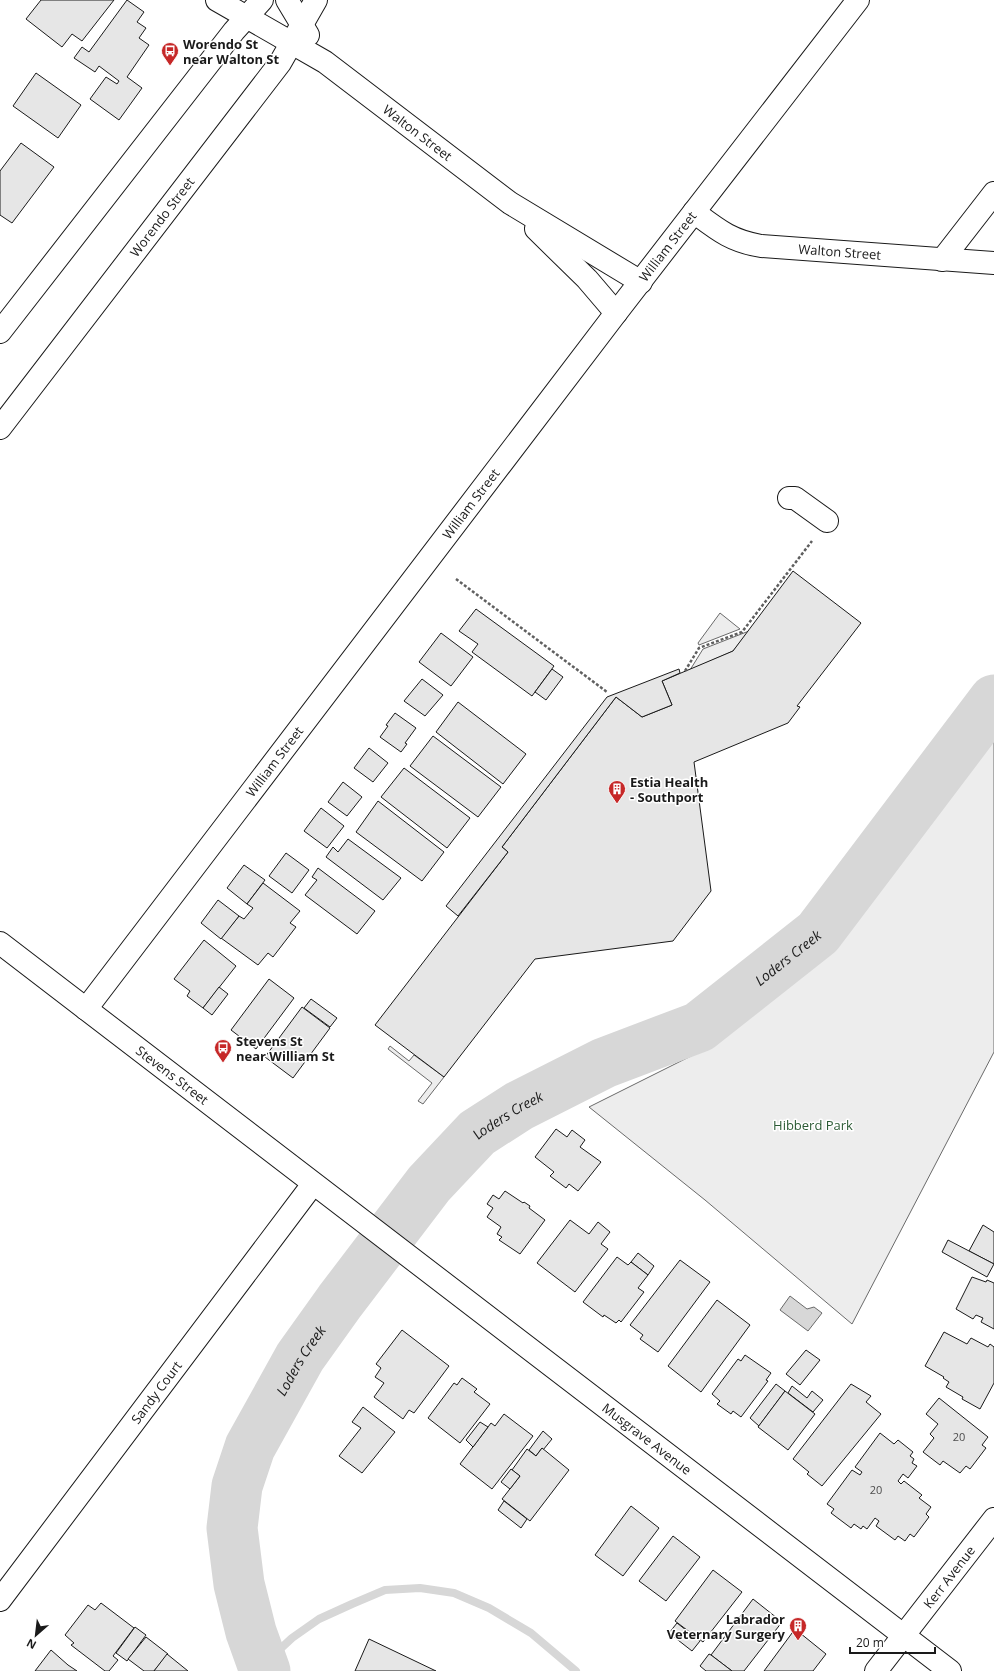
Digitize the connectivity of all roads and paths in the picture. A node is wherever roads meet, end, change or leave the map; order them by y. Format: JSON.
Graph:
{"nodes":[{"id":1,"x":217,"y":0,"type":"edge"},
{"id":2,"x":262,"y":0,"type":"edge"},
{"id":3,"x":287,"y":0,"type":"edge"},
{"id":4,"x":316,"y":0,"type":"edge"},
{"id":5,"x":858,"y":0,"type":"edge"},
{"id":6,"x":246,"y":18,"type":"junction"},
{"id":7,"x":302,"y":24,"type":"junction"},
{"id":8,"x":291,"y":43,"type":"junction"},
{"id":9,"x":325,"y":62,"type":"junction"},
{"id":10,"x":994,"y":192,"type":"edge"},
{"id":11,"x":510,"y":203,"type":"junction"},
{"id":12,"x":694,"y":212,"type":"junction"},
{"id":13,"x":942,"y":260,"type":"junction"},
{"id":14,"x":994,"y":263,"type":"edge"},
{"id":15,"x":640,"y":282,"type":"junction"},
{"id":16,"x":616,"y":313,"type":"junction"},
{"id":17,"x":0,"y":332,"type":"edge"},
{"id":18,"x":0,"y":428,"type":"edge"},
{"id":19,"x":789,"y":498,"type":"dead end"},
{"id":20,"x":827,"y":521,"type":"joint"},
{"id":21,"x":456,"y":579,"type":"dead end"},
{"id":22,"x":685,"y":672,"type":"dead end"},
{"id":23,"x":607,"y":692,"type":"dead end"},
{"id":24,"x":0,"y":943,"type":"edge"},
{"id":25,"x":86,"y":1009,"type":"junction"},
{"id":26,"x":313,"y":1184,"type":"junction"},
{"id":27,"x":344,"y":1207,"type":"joint"},
{"id":28,"x":994,"y":1519,"type":"edge"},
{"id":29,"x":0,"y":1600,"type":"edge"},
{"id":30,"x":904,"y":1635,"type":"junction"},
{"id":31,"x":876,"y":1671,"type":"edge"},
{"id":32,"x":950,"y":1671,"type":"edge"}],
"edges":[{"from":1,"to":6,"type":"street","name":"Walton Street"},
{"from":2,"to":6,"type":"street"},
{"from":3,"to":7,"type":"street","name":"Walton Street"},
{"from":4,"to":7,"type":"street","name":"Worendo Street"},
{"from":5,"to":12,"type":"street","name":"William Street"},
{"from":6,"to":8,"type":"street","name":"Walton Street"},
{"from":6,"to":17,"type":"street"},
{"from":7,"to":8,"type":"street","name":"Worendo Street"},
{"from":7,"to":9,"type":"street","name":"Walton Street"},
{"from":8,"to":9,"type":"street","name":"Walton Street"},
{"from":8,"to":18,"type":"street","name":"Worendo Street"},
{"from":9,"to":11,"type":"street","name":"Walton Street"},
{"from":10,"to":13,"type":"street"},
{"from":11,"to":15,"type":"street","name":"Walton Street"},
{"from":11,"to":16,"type":"street","name":"Walton Street"},
{"from":12,"to":13,"type":"street","name":"Walton Street"},
{"from":12,"to":15,"type":"street","name":"William Street"},
{"from":13,"to":14,"type":"street","name":"Walton Street"},
{"from":15,"to":16,"type":"street","name":"William Street"},
{"from":16,"to":25,"type":"street","name":"William Street"},
{"from":19,"to":20,"type":"street"},
{"from":20,"to":22,"type":"path"},
{"from":21,"to":23,"type":"path"},
{"from":24,"to":25,"type":"street","name":"Stevens Street"},
{"from":25,"to":26,"type":"street","name":"Stevens Street"},
{"from":26,"to":27,"type":"street","name":"Stevens Street"},
{"from":26,"to":29,"type":"street","name":"Sandy Court"},
{"from":27,"to":30,"type":"street","name":"Musgrave Avenue"},
{"from":28,"to":30,"type":"street","name":"Kerr Avenue"},
{"from":30,"to":31,"type":"street","name":"Kerr Avenue"},
{"from":30,"to":32,"type":"street","name":"Musgrave Avenue"}]}
